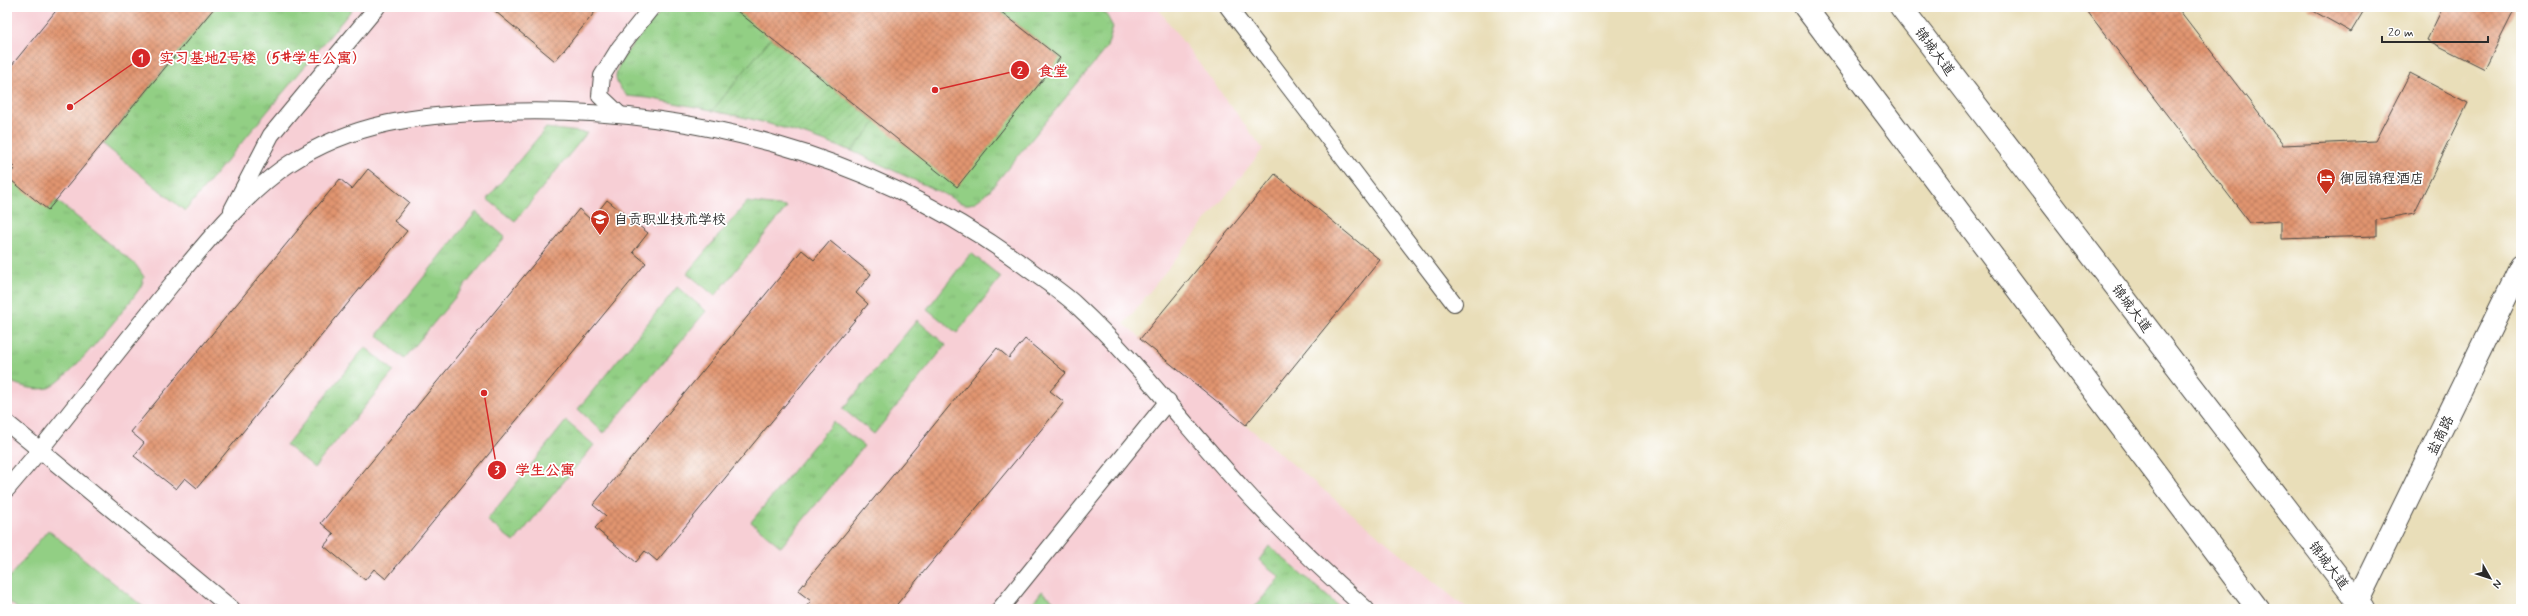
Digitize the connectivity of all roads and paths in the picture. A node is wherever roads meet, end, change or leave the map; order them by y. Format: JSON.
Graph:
{"nodes":[{"id":1,"x":377,"y":7,"type":"edge"},
{"id":2,"x":652,"y":7,"type":"edge"},
{"id":3,"x":1228,"y":7,"type":"edge"},
{"id":4,"x":1805,"y":7,"type":"edge"},
{"id":5,"x":1901,"y":7,"type":"edge"},
{"id":6,"x":619,"y":114,"type":"junction"},
{"id":7,"x":224,"y":224,"type":"junction"},
{"id":8,"x":2521,"y":266,"type":"edge"},
{"id":9,"x":1454,"y":303,"type":"dead end"},
{"id":10,"x":1168,"y":401,"type":"junction"},
{"id":11,"x":7,"y":423,"type":"edge"},
{"id":12,"x":40,"y":450,"type":"junction"},
{"id":13,"x":7,"y":489,"type":"edge"},
{"id":14,"x":2359,"y":607,"type":"edge"},
{"id":15,"x":232,"y":609,"type":"edge"},
{"id":16,"x":1000,"y":609,"type":"edge"},
{"id":17,"x":1366,"y":609,"type":"edge"},
{"id":18,"x":2258,"y":609,"type":"edge"}],
"edges":[{"from":1,"to":7,"type":"lane"},
{"from":2,"to":6,"type":"lane"},
{"from":3,"to":9,"type":"lane"},
{"from":4,"to":18,"type":"main road"},
{"from":5,"to":14,"type":"main road","name":"锦城大道"},
{"from":6,"to":7,"type":"lane"},
{"from":6,"to":10,"type":"lane"},
{"from":7,"to":12,"type":"lane"},
{"from":8,"to":14,"type":"main road","name":"盐商路"},
{"from":10,"to":16,"type":"lane"},
{"from":10,"to":17,"type":"lane"},
{"from":11,"to":12,"type":"lane"},
{"from":12,"to":13,"type":"lane"},
{"from":12,"to":15,"type":"lane"}]}
